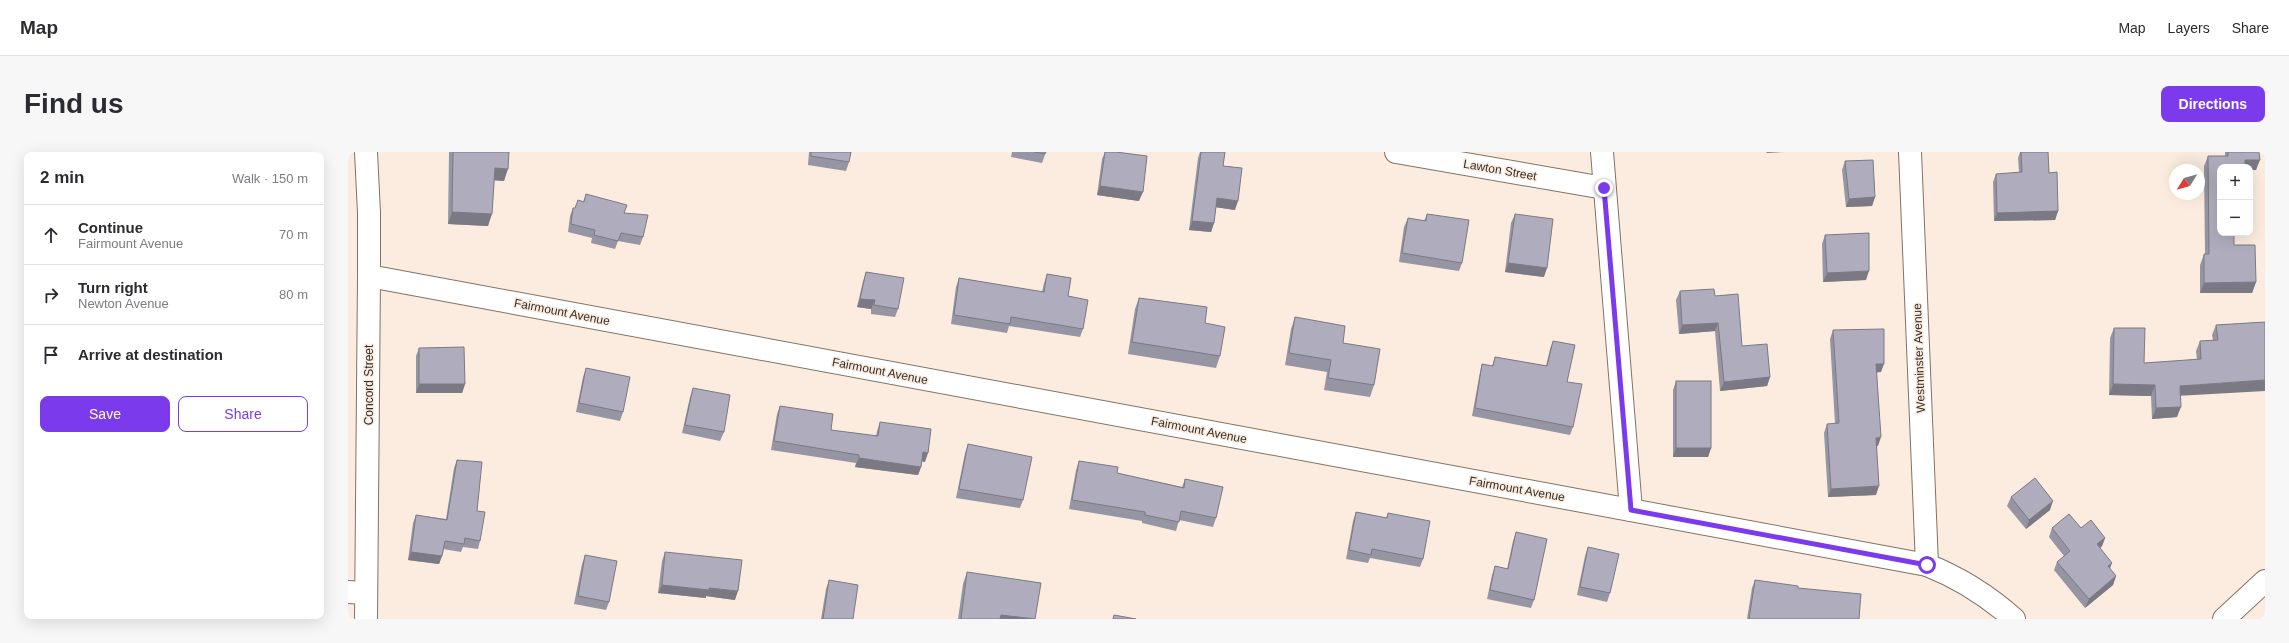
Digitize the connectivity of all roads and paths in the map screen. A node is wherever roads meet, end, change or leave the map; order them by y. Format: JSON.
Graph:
{"nodes":[{"id":1,"x":366,"y":152,"type":"edge"},
{"id":2,"x":1396,"y":152,"type":"edge"},
{"id":3,"x":1602,"y":152,"type":"edge"},
{"id":4,"x":1910,"y":152,"type":"edge"},
{"id":5,"x":1604,"y":188,"type":"junction"},
{"id":6,"x":369,"y":276,"type":"junction"},
{"id":7,"x":1631,"y":510,"type":"junction"},
{"id":8,"x":1927,"y":565,"type":"junction"},
{"id":9,"x":2265,"y":581,"type":"edge"},
{"id":10,"x":357,"y":593,"type":"edge"},
{"id":11,"x":366,"y":619,"type":"edge"},
{"id":12,"x":2014,"y":619,"type":"edge"},
{"id":13,"x":2224,"y":619,"type":"edge"}],
"edges":[{"from":1,"to":6,"type":"street","name":"Concord Street"},
{"from":2,"to":5,"type":"street","name":"Lawton Street"},
{"from":3,"to":5,"type":"street"},
{"from":4,"to":8,"type":"street","name":"Westminster Avenue"},
{"from":5,"to":7,"type":"street"},
{"from":6,"to":7,"type":"street","name":"Fairmount Avenue"},
{"from":6,"to":10,"type":"street","name":"Concord Street"},
{"from":7,"to":8,"type":"street","name":"Fairmount Avenue"},
{"from":8,"to":12,"type":"street","name":"Fairmount Avenue"},
{"from":9,"to":13,"type":"street"},
{"from":10,"to":11,"type":"street","name":"Concord Street"}]}
